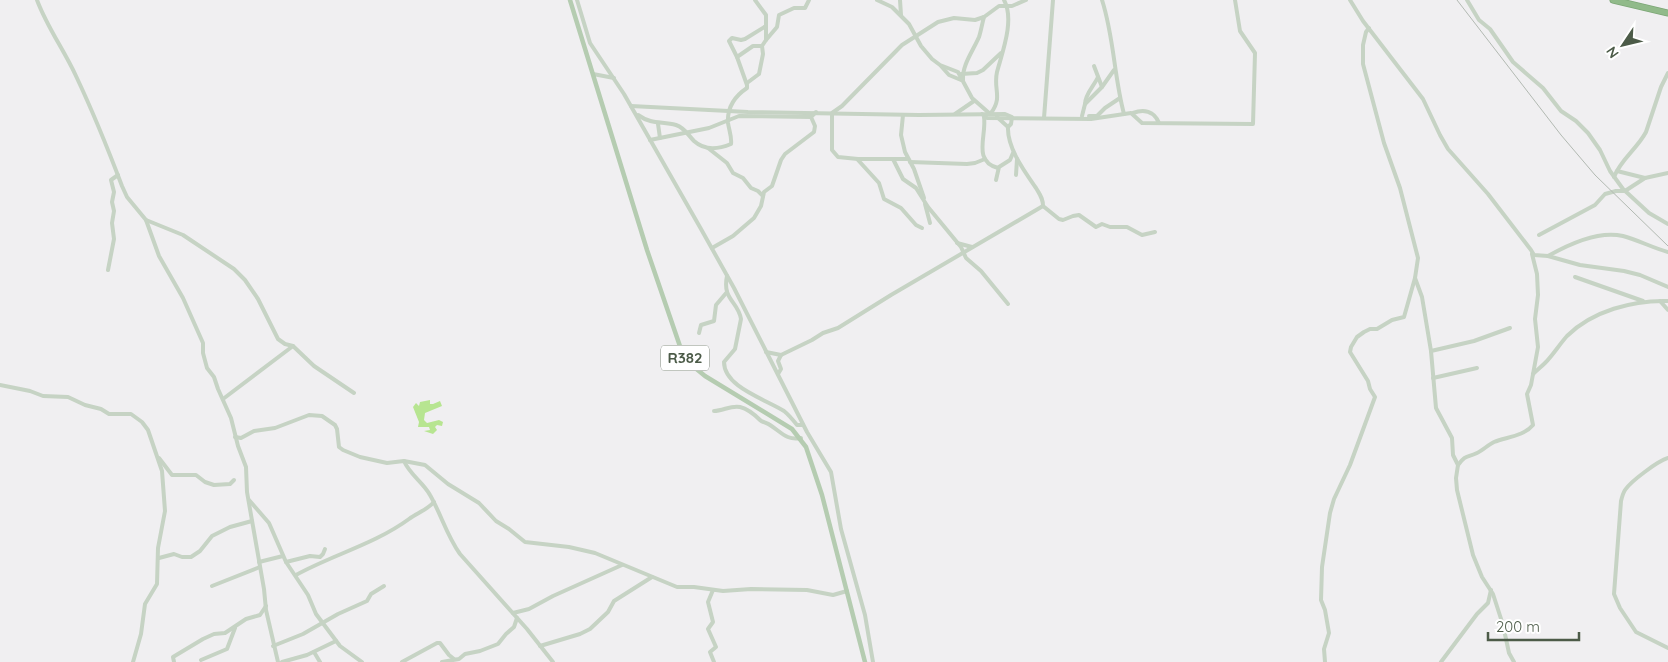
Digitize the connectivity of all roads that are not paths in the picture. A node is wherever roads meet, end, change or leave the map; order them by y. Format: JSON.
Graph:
{"nodes":[{"id":1,"x":38,"y":0,"type":"edge"},
{"id":2,"x":570,"y":0,"type":"edge"},
{"id":3,"x":577,"y":0,"type":"edge"},
{"id":4,"x":755,"y":0,"type":"edge"},
{"id":5,"x":809,"y":0,"type":"edge"},
{"id":6,"x":877,"y":0,"type":"edge"},
{"id":7,"x":900,"y":0,"type":"edge"},
{"id":8,"x":1004,"y":0,"type":"edge"},
{"id":9,"x":1026,"y":0,"type":"edge"},
{"id":10,"x":1053,"y":0,"type":"edge"},
{"id":11,"x":1102,"y":0,"type":"edge"},
{"id":12,"x":1235,"y":0,"type":"edge"},
{"id":13,"x":1350,"y":0,"type":"edge"},
{"id":14,"x":1467,"y":0,"type":"edge"},
{"id":15,"x":1613,"y":0,"type":"edge"},
{"id":16,"x":1645,"y":0,"type":"edge"},
{"id":17,"x":1007,"y":6,"type":"junction"},
{"id":18,"x":1641,"y":6,"type":"junction"},
{"id":19,"x":1668,"y":13,"type":"edge"},
{"id":20,"x":901,"y":15,"type":"junction"},
{"id":21,"x":984,"y":17,"type":"junction"},
{"id":22,"x":766,"y":26,"type":"junction"},
{"id":23,"x":1369,"y":28,"type":"junction"},
{"id":24,"x":916,"y":36,"type":"junction"},
{"id":25,"x":766,"y":40,"type":"junction"},
{"id":26,"x":762,"y":46,"type":"junction"},
{"id":27,"x":1001,"y":53,"type":"junction"},
{"id":28,"x":737,"y":57,"type":"junction"},
{"id":29,"x":940,"y":65,"type":"junction"},
{"id":30,"x":1094,"y":66,"type":"dead end"},
{"id":31,"x":1114,"y":69,"type":"junction"},
{"id":32,"x":1668,"y":73,"type":"edge"},
{"id":33,"x":593,"y":74,"type":"junction"},
{"id":34,"x":961,"y":74,"type":"junction"},
{"id":35,"x":1098,"y":77,"type":"junction"},
{"id":36,"x":614,"y":78,"type":"junction"},
{"id":37,"x":962,"y":82,"type":"junction"},
{"id":38,"x":747,"y":83,"type":"junction"},
{"id":39,"x":1102,"y":87,"type":"junction"},
{"id":40,"x":1120,"y":98,"type":"junction"},
{"id":41,"x":974,"y":101,"type":"junction"},
{"id":42,"x":1084,"y":104,"type":"junction"},
{"id":43,"x":631,"y":106,"type":"junction"},
{"id":44,"x":995,"y":108,"type":"junction"},
{"id":45,"x":730,"y":111,"type":"junction"},
{"id":46,"x":635,"y":112,"type":"junction"},
{"id":47,"x":816,"y":112,"type":"junction"},
{"id":48,"x":832,"y":113,"type":"junction"},
{"id":49,"x":954,"y":114,"type":"junction"},
{"id":50,"x":990,"y":114,"type":"junction"},
{"id":51,"x":1124,"y":114,"type":"junction"},
{"id":52,"x":1132,"y":114,"type":"junction"},
{"id":53,"x":902,"y":115,"type":"junction"},
{"id":54,"x":983,"y":115,"type":"junction"},
{"id":55,"x":997,"y":116,"type":"junction"},
{"id":56,"x":1082,"y":116,"type":"junction"},
{"id":57,"x":811,"y":117,"type":"junction"},
{"id":58,"x":1012,"y":117,"type":"junction"},
{"id":59,"x":1044,"y":118,"type":"junction"},
{"id":60,"x":1057,"y":118,"type":"junction"},
{"id":61,"x":728,"y":119,"type":"junction"},
{"id":62,"x":1159,"y":123,"type":"junction"},
{"id":63,"x":658,"y":124,"type":"junction"},
{"id":64,"x":1008,"y":128,"type":"junction"},
{"id":65,"x":687,"y":131,"type":"junction"},
{"id":66,"x":660,"y":138,"type":"junction"},
{"id":67,"x":650,"y":140,"type":"junction"},
{"id":68,"x":708,"y":148,"type":"junction"},
{"id":69,"x":1013,"y":153,"type":"junction"},
{"id":70,"x":858,"y":159,"type":"junction"},
{"id":71,"x":893,"y":159,"type":"junction"},
{"id":72,"x":985,"y":159,"type":"junction"},
{"id":73,"x":1017,"y":159,"type":"junction"},
{"id":74,"x":909,"y":160,"type":"junction"},
{"id":75,"x":998,"y":168,"type":"junction"},
{"id":76,"x":1617,"y":171,"type":"junction"},
{"id":77,"x":1668,"y":173,"type":"edge"},
{"id":78,"x":916,"y":174,"type":"junction"},
{"id":79,"x":1016,"y":175,"type":"dead end"},
{"id":80,"x":118,"y":176,"type":"junction"},
{"id":81,"x":1614,"y":177,"type":"junction"},
{"id":82,"x":1645,"y":178,"type":"junction"},
{"id":83,"x":996,"y":180,"type":"dead end"},
{"id":84,"x":913,"y":185,"type":"junction"},
{"id":85,"x":1625,"y":191,"type":"junction"},
{"id":86,"x":763,"y":196,"type":"junction"},
{"id":87,"x":925,"y":203,"type":"junction"},
{"id":88,"x":1043,"y":206,"type":"junction"},
{"id":89,"x":146,"y":220,"type":"junction"},
{"id":90,"x":930,"y":222,"type":"dead end"},
{"id":91,"x":1668,"y":224,"type":"edge"},
{"id":92,"x":922,"y":228,"type":"dead end"},
{"id":93,"x":1155,"y":232,"type":"dead end"},
{"id":94,"x":1539,"y":235,"type":"dead end"},
{"id":95,"x":957,"y":243,"type":"junction"},
{"id":96,"x":972,"y":247,"type":"junction"},
{"id":97,"x":712,"y":248,"type":"junction"},
{"id":98,"x":1531,"y":250,"type":"junction"},
{"id":99,"x":1668,"y":252,"type":"edge"},
{"id":100,"x":964,"y":253,"type":"junction"},
{"id":101,"x":1548,"y":256,"type":"junction"},
{"id":102,"x":108,"y":270,"type":"dead end"},
{"id":103,"x":727,"y":276,"type":"junction"},
{"id":104,"x":1575,"y":277,"type":"dead end"},
{"id":105,"x":1415,"y":278,"type":"junction"},
{"id":106,"x":1668,"y":287,"type":"edge"},
{"id":107,"x":727,"y":292,"type":"junction"},
{"id":108,"x":1660,"y":300,"type":"junction"},
{"id":109,"x":1668,"y":300,"type":"edge"},
{"id":110,"x":1645,"y":302,"type":"junction"},
{"id":111,"x":1008,"y":304,"type":"dead end"},
{"id":112,"x":1668,"y":310,"type":"edge"},
{"id":113,"x":1510,"y":328,"type":"dead end"},
{"id":114,"x":698,"y":332,"type":"dead end"},
{"id":115,"x":293,"y":346,"type":"junction"},
{"id":116,"x":1431,"y":351,"type":"junction"},
{"id":117,"x":766,"y":352,"type":"junction"},
{"id":118,"x":781,"y":355,"type":"junction"},
{"id":119,"x":1477,"y":368,"type":"dead end"},
{"id":120,"x":778,"y":374,"type":"junction"},
{"id":121,"x":1533,"y":374,"type":"junction"},
{"id":122,"x":1433,"y":378,"type":"junction"},
{"id":123,"x":0,"y":385,"type":"edge"},
{"id":124,"x":354,"y":393,"type":"dead end"},
{"id":125,"x":223,"y":399,"type":"junction"},
{"id":126,"x":714,"y":411,"type":"dead end"},
{"id":127,"x":803,"y":424,"type":"junction"},
{"id":128,"x":235,"y":437,"type":"junction"},
{"id":129,"x":801,"y":438,"type":"junction"},
{"id":130,"x":158,"y":456,"type":"junction"},
{"id":131,"x":1668,"y":458,"type":"edge"},
{"id":132,"x":404,"y":461,"type":"junction"},
{"id":133,"x":1458,"y":465,"type":"junction"},
{"id":134,"x":234,"y":480,"type":"dead end"},
{"id":135,"x":248,"y":498,"type":"junction"},
{"id":136,"x":434,"y":502,"type":"junction"},
{"id":137,"x":252,"y":521,"type":"junction"},
{"id":138,"x":325,"y":548,"type":"dead end"},
{"id":139,"x":283,"y":556,"type":"junction"},
{"id":140,"x":159,"y":558,"type":"junction"},
{"id":141,"x":259,"y":562,"type":"junction"},
{"id":142,"x":286,"y":562,"type":"junction"},
{"id":143,"x":622,"y":565,"type":"junction"},
{"id":144,"x":260,"y":568,"type":"junction"},
{"id":145,"x":296,"y":576,"type":"junction"},
{"id":146,"x":652,"y":577,"type":"junction"},
{"id":147,"x":212,"y":586,"type":"dead end"},
{"id":148,"x":384,"y":586,"type":"dead end"},
{"id":149,"x":713,"y":590,"type":"junction"},
{"id":150,"x":1491,"y":590,"type":"junction"},
{"id":151,"x":848,"y":591,"type":"junction"},
{"id":152,"x":266,"y":606,"type":"junction"},
{"id":153,"x":513,"y":613,"type":"junction"},
{"id":154,"x":517,"y":618,"type":"junction"},
{"id":155,"x":323,"y":623,"type":"junction"},
{"id":156,"x":235,"y":628,"type":"junction"},
{"id":157,"x":336,"y":641,"type":"junction"},
{"id":158,"x":273,"y":646,"type":"junction"},
{"id":159,"x":540,"y":646,"type":"junction"},
{"id":160,"x":1668,"y":648,"type":"edge"},
{"id":161,"x":314,"y":652,"type":"junction"},
{"id":162,"x":454,"y":659,"type":"junction"},
{"id":163,"x":201,"y":660,"type":"dead end"},
{"id":164,"x":134,"y":662,"type":"edge"},
{"id":165,"x":174,"y":662,"type":"edge"},
{"id":166,"x":278,"y":662,"type":"edge"},
{"id":167,"x":282,"y":662,"type":"edge"},
{"id":168,"x":320,"y":662,"type":"edge"},
{"id":169,"x":362,"y":662,"type":"edge"},
{"id":170,"x":402,"y":662,"type":"edge"},
{"id":171,"x":442,"y":662,"type":"edge"},
{"id":172,"x":553,"y":662,"type":"edge"},
{"id":173,"x":714,"y":662,"type":"edge"},
{"id":174,"x":865,"y":662,"type":"edge"},
{"id":175,"x":873,"y":662,"type":"edge"},
{"id":176,"x":1325,"y":662,"type":"edge"},
{"id":177,"x":1441,"y":662,"type":"edge"},
{"id":178,"x":1514,"y":662,"type":"edge"}],
"edges":[{"from":1,"to":80,"type":"street"},
{"from":2,"to":33,"type":"main road","number":"R382"},
{"from":3,"to":36,"type":"street"},
{"from":4,"to":22,"type":"street"},
{"from":5,"to":25,"type":"street"},
{"from":6,"to":20,"type":"street"},
{"from":7,"to":20,"type":"street"},
{"from":8,"to":17,"type":"street"},
{"from":9,"to":17,"type":"street"},
{"from":10,"to":59,"type":"street"},
{"from":11,"to":31,"type":"street"},
{"from":12,"to":62,"type":"street"},
{"from":13,"to":23,"type":"street"},
{"from":14,"to":81,"type":"street"},
{"from":15,"to":18,"type":"highway"},
{"from":16,"to":18,"type":"street"},
{"from":17,"to":21,"type":"street"},
{"from":17,"to":27,"type":"street"},
{"from":18,"to":19,"type":"highway"},
{"from":20,"to":24,"type":"street"},
{"from":21,"to":24,"type":"street"},
{"from":21,"to":34,"type":"street"},
{"from":22,"to":25,"type":"street"},
{"from":22,"to":28,"type":"street"},
{"from":23,"to":98,"type":"street"},
{"from":23,"to":105,"type":"street"},
{"from":24,"to":29,"type":"street"},
{"from":24,"to":48,"type":"street"},
{"from":25,"to":26,"type":"street"},
{"from":26,"to":28,"type":"street"},
{"from":26,"to":38,"type":"street"},
{"from":27,"to":34,"type":"street"},
{"from":27,"to":44,"type":"street"},
{"from":28,"to":38,"type":"street"},
{"from":29,"to":34,"type":"street"},
{"from":29,"to":37,"type":"street"},
{"from":30,"to":35,"type":"street"},
{"from":31,"to":39,"type":"street"},
{"from":31,"to":40,"type":"street"},
{"from":32,"to":76,"type":"street"},
{"from":33,"to":36,"type":"street"},
{"from":33,"to":129,"type":"main road","number":"R382"},
{"from":34,"to":37,"type":"street"},
{"from":35,"to":39,"type":"street"},
{"from":35,"to":42,"type":"street"},
{"from":36,"to":43,"type":"street"},
{"from":37,"to":41,"type":"street"},
{"from":38,"to":45,"type":"street"},
{"from":39,"to":42,"type":"street"},
{"from":40,"to":51,"type":"street"},
{"from":40,"to":56,"type":"street"},
{"from":41,"to":49,"type":"street"},
{"from":41,"to":50,"type":"street"},
{"from":42,"to":56,"type":"street"},
{"from":43,"to":45,"type":"street"},
{"from":43,"to":46,"type":"street"},
{"from":44,"to":50,"type":"street"},
{"from":44,"to":55,"type":"street"},
{"from":45,"to":47,"type":"street"},
{"from":45,"to":61,"type":"street"},
{"from":46,"to":63,"type":"street"},
{"from":46,"to":67,"type":"street"},
{"from":47,"to":48,"type":"street"},
{"from":47,"to":57,"type":"street"},
{"from":48,"to":53,"type":"street"},
{"from":48,"to":70,"type":"street"},
{"from":49,"to":53,"type":"street"},
{"from":49,"to":54,"type":"street"},
{"from":50,"to":54,"type":"street"},
{"from":50,"to":55,"type":"street"},
{"from":51,"to":52,"type":"street"},
{"from":51,"to":60,"type":"street"},
{"from":52,"to":62,"type":"street"},
{"from":52,"to":62,"type":"street"},
{"from":53,"to":74,"type":"street"},
{"from":54,"to":55,"type":"street"},
{"from":54,"to":72,"type":"street"},
{"from":55,"to":58,"type":"street"},
{"from":55,"to":64,"type":"street"},
{"from":56,"to":60,"type":"street"},
{"from":57,"to":61,"type":"street"},
{"from":57,"to":86,"type":"street"},
{"from":58,"to":59,"type":"street"},
{"from":58,"to":64,"type":"street"},
{"from":59,"to":60,"type":"street"},
{"from":61,"to":65,"type":"street"},
{"from":61,"to":68,"type":"street"},
{"from":63,"to":65,"type":"street"},
{"from":63,"to":66,"type":"street"},
{"from":64,"to":69,"type":"street"},
{"from":65,"to":66,"type":"street"},
{"from":65,"to":68,"type":"street"},
{"from":66,"to":67,"type":"street"},
{"from":67,"to":97,"type":"street"},
{"from":68,"to":86,"type":"street"},
{"from":69,"to":73,"type":"street"},
{"from":69,"to":75,"type":"street"},
{"from":70,"to":71,"type":"street"},
{"from":70,"to":92,"type":"street"},
{"from":71,"to":74,"type":"street"},
{"from":71,"to":84,"type":"street"},
{"from":72,"to":74,"type":"street"},
{"from":72,"to":75,"type":"street"},
{"from":73,"to":79,"type":"street"},
{"from":73,"to":88,"type":"street"},
{"from":74,"to":78,"type":"street"},
{"from":75,"to":83,"type":"street"},
{"from":76,"to":81,"type":"street"},
{"from":76,"to":82,"type":"street"},
{"from":77,"to":82,"type":"street"},
{"from":78,"to":84,"type":"street"},
{"from":78,"to":87,"type":"street"},
{"from":80,"to":89,"type":"street"},
{"from":80,"to":102,"type":"street"},
{"from":81,"to":85,"type":"street"},
{"from":82,"to":85,"type":"street"},
{"from":84,"to":87,"type":"street"},
{"from":85,"to":91,"type":"street"},
{"from":85,"to":94,"type":"street"},
{"from":86,"to":97,"type":"street"},
{"from":87,"to":90,"type":"street"},
{"from":87,"to":95,"type":"street"},
{"from":88,"to":93,"type":"street"},
{"from":88,"to":96,"type":"street"},
{"from":89,"to":115,"type":"street"},
{"from":89,"to":125,"type":"street"},
{"from":95,"to":96,"type":"street"},
{"from":95,"to":100,"type":"street"},
{"from":96,"to":100,"type":"street"},
{"from":97,"to":103,"type":"street"},
{"from":98,"to":101,"type":"street"},
{"from":98,"to":121,"type":"street"},
{"from":99,"to":101,"type":"street"},
{"from":100,"to":111,"type":"street"},
{"from":100,"to":118,"type":"street"},
{"from":101,"to":106,"type":"street"},
{"from":103,"to":107,"type":"street"},
{"from":103,"to":117,"type":"street"},
{"from":104,"to":110,"type":"street"},
{"from":105,"to":116,"type":"street"},
{"from":105,"to":176,"type":"street"},
{"from":107,"to":114,"type":"street"},
{"from":107,"to":127,"type":"street"},
{"from":108,"to":109,"type":"street"},
{"from":108,"to":110,"type":"street"},
{"from":108,"to":112,"type":"street"},
{"from":110,"to":121,"type":"street"},
{"from":113,"to":116,"type":"street"},
{"from":115,"to":124,"type":"street"},
{"from":115,"to":125,"type":"street"},
{"from":116,"to":122,"type":"street"},
{"from":117,"to":118,"type":"street"},
{"from":117,"to":120,"type":"street"},
{"from":118,"to":120,"type":"street"},
{"from":119,"to":122,"type":"street"},
{"from":120,"to":127,"type":"street"},
{"from":121,"to":133,"type":"street"},
{"from":122,"to":133,"type":"street"},
{"from":123,"to":130,"type":"street"},
{"from":125,"to":128,"type":"street"},
{"from":126,"to":129,"type":"street"},
{"from":127,"to":175,"type":"street"},
{"from":128,"to":132,"type":"street"},
{"from":128,"to":135,"type":"street"},
{"from":129,"to":151,"type":"main road","number":"R382"},
{"from":130,"to":134,"type":"street"},
{"from":130,"to":140,"type":"street"},
{"from":131,"to":160,"type":"street"},
{"from":132,"to":136,"type":"street"},
{"from":132,"to":143,"type":"street"},
{"from":133,"to":150,"type":"street"},
{"from":135,"to":137,"type":"street"},
{"from":135,"to":139,"type":"street"},
{"from":136,"to":145,"type":"street"},
{"from":136,"to":153,"type":"street"},
{"from":137,"to":140,"type":"street"},
{"from":137,"to":141,"type":"street"},
{"from":138,"to":142,"type":"street"},
{"from":139,"to":141,"type":"street"},
{"from":139,"to":142,"type":"street"},
{"from":140,"to":164,"type":"street"},
{"from":141,"to":144,"type":"street"},
{"from":142,"to":145,"type":"street"},
{"from":143,"to":146,"type":"street"},
{"from":143,"to":153,"type":"street"},
{"from":144,"to":147,"type":"street"},
{"from":144,"to":152,"type":"street"},
{"from":145,"to":155,"type":"street"},
{"from":146,"to":149,"type":"street"},
{"from":146,"to":159,"type":"street"},
{"from":148,"to":155,"type":"street"},
{"from":149,"to":151,"type":"street"},
{"from":149,"to":173,"type":"street"},
{"from":150,"to":177,"type":"street"},
{"from":150,"to":178,"type":"street"},
{"from":151,"to":174,"type":"main road","number":"R382"},
{"from":152,"to":156,"type":"street"},
{"from":152,"to":158,"type":"street"},
{"from":153,"to":154,"type":"street"},
{"from":154,"to":159,"type":"street"},
{"from":154,"to":162,"type":"street"},
{"from":155,"to":157,"type":"street"},
{"from":155,"to":158,"type":"street"},
{"from":156,"to":163,"type":"street"},
{"from":156,"to":165,"type":"street"},
{"from":157,"to":161,"type":"street"},
{"from":157,"to":169,"type":"street"},
{"from":158,"to":166,"type":"street"},
{"from":159,"to":172,"type":"street"},
{"from":161,"to":167,"type":"street"},
{"from":161,"to":168,"type":"street"},
{"from":162,"to":170,"type":"street"},
{"from":162,"to":171,"type":"street"}]}
